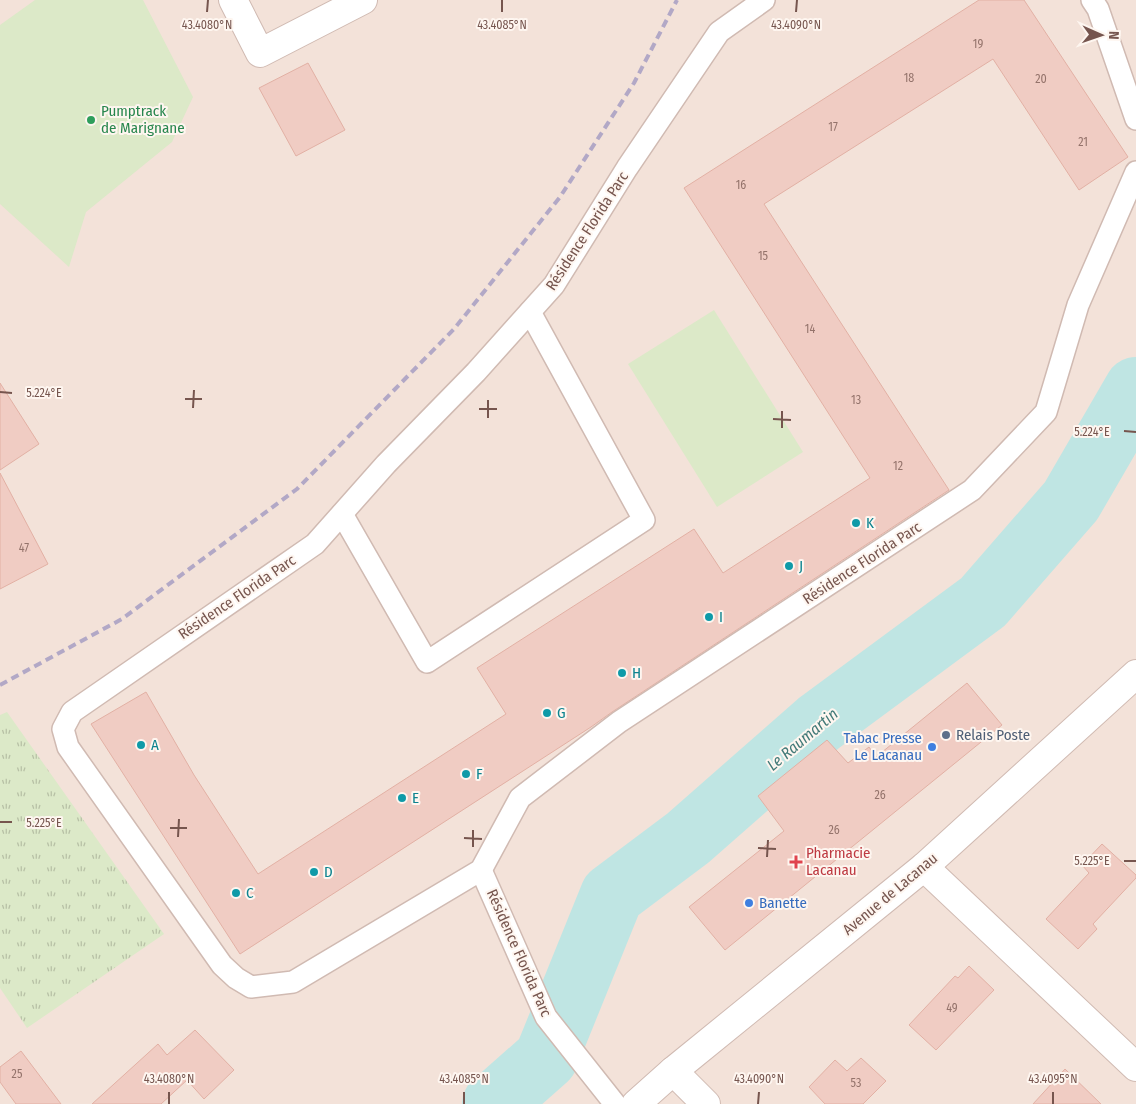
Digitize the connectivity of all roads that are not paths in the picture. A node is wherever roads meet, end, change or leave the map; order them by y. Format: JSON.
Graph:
{"nodes":[{"id":1,"x":233,"y":0,"type":"edge"},
{"id":2,"x":363,"y":0,"type":"edge"},
{"id":3,"x":764,"y":0,"type":"edge"},
{"id":4,"x":1092,"y":0,"type":"edge"},
{"id":5,"x":1136,"y":119,"type":"edge"},
{"id":6,"x":1136,"y":172,"type":"edge"},
{"id":7,"x":530,"y":312,"type":"junction"},
{"id":8,"x":342,"y":514,"type":"junction"},
{"id":9,"x":1136,"y":674,"type":"edge"},
{"id":10,"x":924,"y":867,"type":"junction"},
{"id":11,"x":481,"y":870,"type":"junction"},
{"id":12,"x":1136,"y":1067,"type":"edge"},
{"id":13,"x":673,"y":1071,"type":"junction"},
{"id":14,"x":615,"y":1104,"type":"edge"},
{"id":15,"x":636,"y":1104,"type":"edge"},
{"id":16,"x":706,"y":1104,"type":"edge"}],
"edges":[{"from":1,"to":2,"type":"street"},
{"from":3,"to":7,"type":"lane","name":"Résidence Florida Parc"},
{"from":4,"to":5,"type":"lane"},
{"from":6,"to":11,"type":"lane","name":"Résidence Florida Parc"},
{"from":7,"to":8,"type":"lane","name":"Résidence Florida Parc"},
{"from":7,"to":8,"type":"lane"},
{"from":8,"to":11,"type":"lane","name":"Résidence Florida Parc"},
{"from":9,"to":10,"type":"street","name":"Avenue de Lacanau"},
{"from":10,"to":12,"type":"street"},
{"from":10,"to":13,"type":"street","name":"Avenue de Lacanau"},
{"from":11,"to":14,"type":"lane","name":"Résidence Florida Parc"},
{"from":13,"to":15,"type":"street","name":"Avenue de Lacanau"},
{"from":13,"to":16,"type":"street"}]}
